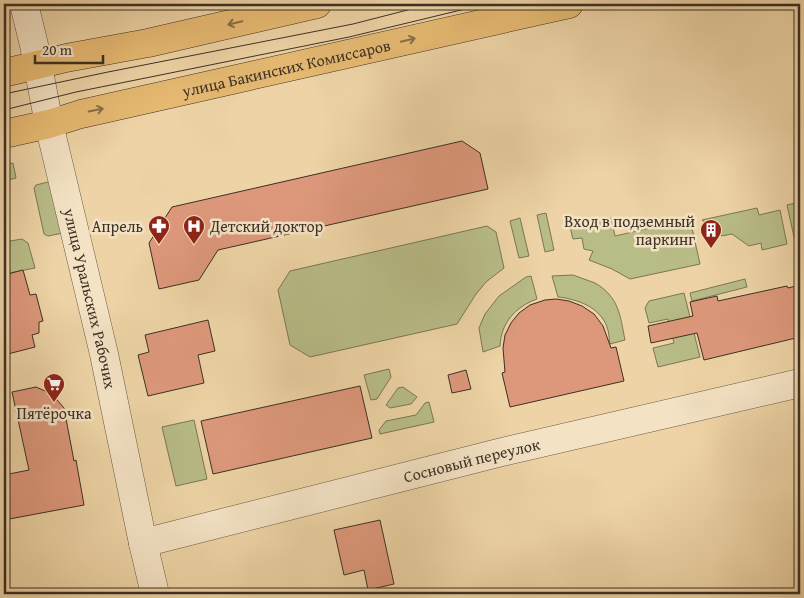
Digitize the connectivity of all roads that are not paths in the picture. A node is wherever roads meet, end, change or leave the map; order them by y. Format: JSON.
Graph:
{"nodes":[{"id":1,"x":24,"y":4,"type":"edge"},
{"id":2,"x":317,"y":4,"type":"edge"},
{"id":3,"x":569,"y":4,"type":"edge"},
{"id":4,"x":38,"y":65,"type":"junction"},
{"id":5,"x":4,"y":73,"type":"edge"},
{"id":6,"x":49,"y":124,"type":"junction"},
{"id":7,"x":4,"y":134,"type":"edge"},
{"id":8,"x":800,"y":383,"type":"edge"},
{"id":9,"x":143,"y":543,"type":"junction"},
{"id":10,"x":155,"y":594,"type":"edge"}],
"edges":[{"from":1,"to":4,"type":"street","name":"улица Уральских Рабочих"},
{"from":2,"to":4,"type":"main road","one_way":true},
{"from":6,"to":3,"type":"main road","name":"улица Бакинских Комиссаров","one_way":true},
{"from":4,"to":5,"type":"main road"},
{"from":4,"to":6,"type":"street","name":"улица Уральских Рабочих"},
{"from":6,"to":7,"type":"main road","name":"улица Бакинских Комиссаров"},
{"from":6,"to":9,"type":"street","name":"улица Уральских Рабочих"},
{"from":8,"to":9,"type":"street","name":"Сосновый переулок"},
{"from":9,"to":10,"type":"street","name":"улица Уральских Рабочих"}]}
